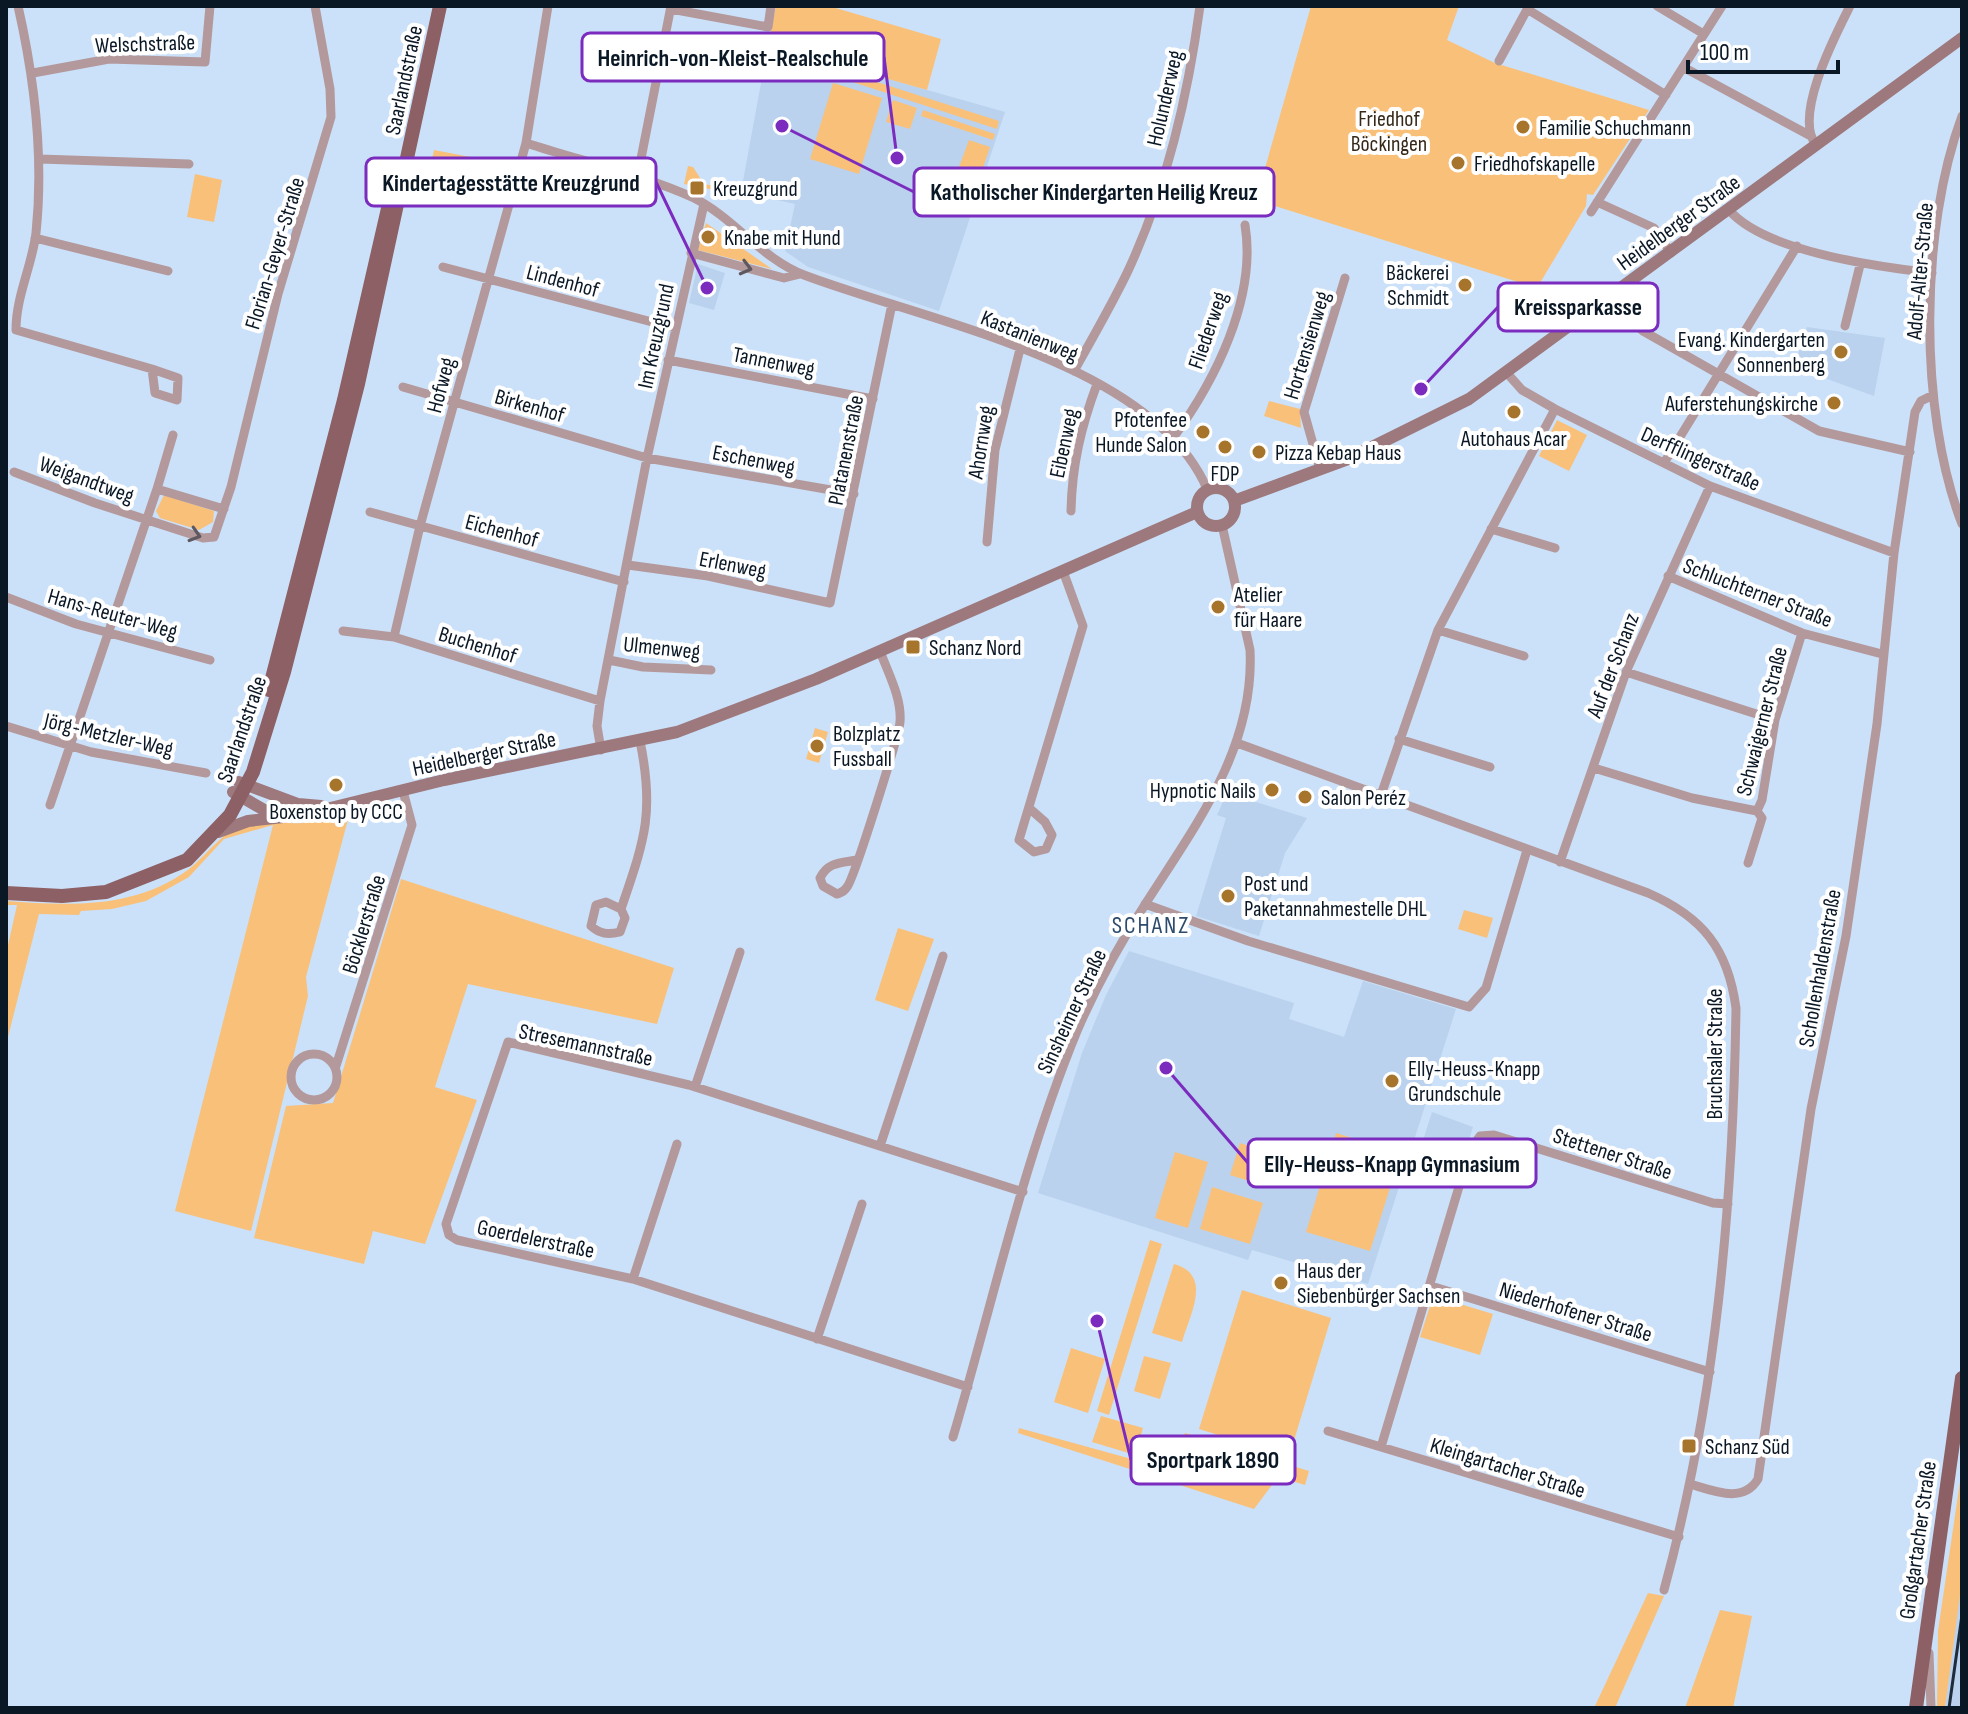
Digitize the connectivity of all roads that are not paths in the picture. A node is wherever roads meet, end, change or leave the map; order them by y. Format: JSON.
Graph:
{"nodes":[{"id":1,"x":18,"y":6,"type":"edge"},
{"id":2,"x":210,"y":6,"type":"edge"},
{"id":3,"x":315,"y":6,"type":"edge"},
{"id":4,"x":430,"y":6,"type":"edge"},
{"id":5,"x":440,"y":6,"type":"edge"},
{"id":6,"x":548,"y":6,"type":"edge"},
{"id":7,"x":771,"y":6,"type":"edge"},
{"id":8,"x":1200,"y":6,"type":"edge"},
{"id":9,"x":1657,"y":6,"type":"edge"},
{"id":10,"x":1722,"y":6,"type":"edge"},
{"id":11,"x":1850,"y":6,"type":"edge"},
{"id":12,"x":671,"y":8,"type":"edge"},
{"id":13,"x":1528,"y":8,"type":"edge"},
{"id":14,"x":1702,"y":33,"type":"junction"},
{"id":15,"x":1962,"y":38,"type":"edge"},
{"id":16,"x":1499,"y":61,"type":"dead end"},
{"id":17,"x":1683,"y":67,"type":"junction"},
{"id":18,"x":33,"y":73,"type":"junction"},
{"id":19,"x":1666,"y":95,"type":"junction"},
{"id":20,"x":1962,"y":116,"type":"edge"},
{"id":21,"x":1813,"y":140,"type":"junction"},
{"id":22,"x":526,"y":143,"type":"junction"},
{"id":23,"x":40,"y":159,"type":"junction"},
{"id":24,"x":189,"y":164,"type":"dead end"},
{"id":25,"x":637,"y":179,"type":"junction"},
{"id":26,"x":1597,"y":202,"type":"junction"},
{"id":27,"x":704,"y":204,"type":"junction"},
{"id":28,"x":1729,"y":210,"type":"junction"},
{"id":29,"x":1591,"y":212,"type":"dead end"},
{"id":30,"x":1245,"y":225,"type":"dead end"},
{"id":31,"x":35,"y":238,"type":"junction"},
{"id":32,"x":1797,"y":246,"type":"junction"},
{"id":33,"x":691,"y":253,"type":"junction"},
{"id":34,"x":1671,"y":253,"type":"junction"},
{"id":35,"x":1860,"y":265,"type":"junction"},
{"id":36,"x":443,"y":267,"type":"dead end"},
{"id":37,"x":168,"y":271,"type":"dead end"},
{"id":38,"x":1932,"y":273,"type":"junction"},
{"id":39,"x":800,"y":274,"type":"junction"},
{"id":40,"x":489,"y":278,"type":"junction"},
{"id":41,"x":1345,"y":278,"type":"dead end"},
{"id":42,"x":1605,"y":299,"type":"junction"},
{"id":43,"x":892,"y":304,"type":"junction"},
{"id":44,"x":1845,"y":326,"type":"dead end"},
{"id":45,"x":675,"y":328,"type":"junction"},
{"id":46,"x":1020,"y":349,"type":"junction"},
{"id":47,"x":668,"y":360,"type":"junction"},
{"id":48,"x":152,"y":369,"type":"dead end"},
{"id":49,"x":1074,"y":371,"type":"junction"},
{"id":50,"x":1506,"y":372,"type":"junction"},
{"id":51,"x":1718,"y":374,"type":"junction"},
{"id":52,"x":1097,"y":384,"type":"junction"},
{"id":53,"x":403,"y":387,"type":"dead end"},
{"id":54,"x":1933,"y":395,"type":"junction"},
{"id":55,"x":873,"y":399,"type":"junction"},
{"id":56,"x":454,"y":401,"type":"junction"},
{"id":57,"x":1555,"y":409,"type":"junction"},
{"id":58,"x":173,"y":435,"type":"dead end"},
{"id":59,"x":1173,"y":438,"type":"junction"},
{"id":60,"x":1910,"y":452,"type":"junction"},
{"id":61,"x":647,"y":458,"type":"junction"},
{"id":62,"x":1664,"y":463,"type":"junction"},
{"id":63,"x":1320,"y":469,"type":"junction"},
{"id":64,"x":14,"y":472,"type":"dead end"},
{"id":65,"x":1710,"y":486,"type":"junction"},
{"id":66,"x":157,"y":489,"type":"junction"},
{"id":67,"x":1207,"y":489,"type":"junction"},
{"id":68,"x":854,"y":494,"type":"junction"},
{"id":69,"x":1234,"y":501,"type":"junction"},
{"id":70,"x":224,"y":509,"type":"junction"},
{"id":71,"x":1071,"y":511,"type":"dead end"},
{"id":72,"x":370,"y":512,"type":"dead end"},
{"id":73,"x":1197,"y":512,"type":"junction"},
{"id":74,"x":147,"y":520,"type":"junction"},
{"id":75,"x":1962,"y":524,"type":"edge"},
{"id":76,"x":1222,"y":525,"type":"junction"},
{"id":77,"x":420,"y":526,"type":"junction"},
{"id":78,"x":1491,"y":529,"type":"junction"},
{"id":79,"x":987,"y":542,"type":"dead end"},
{"id":80,"x":1555,"y":548,"type":"dead end"},
{"id":81,"x":1894,"y":553,"type":"junction"},
{"id":82,"x":628,"y":565,"type":"junction"},
{"id":83,"x":1063,"y":571,"type":"junction"},
{"id":84,"x":1668,"y":576,"type":"junction"},
{"id":85,"x":624,"y":582,"type":"junction"},
{"id":86,"x":6,"y":597,"type":"edge"},
{"id":87,"x":830,"y":603,"type":"joint"},
{"id":88,"x":1438,"y":630,"type":"junction"},
{"id":89,"x":343,"y":631,"type":"dead end"},
{"id":90,"x":111,"y":632,"type":"junction"},
{"id":91,"x":1802,"y":633,"type":"junction"},
{"id":92,"x":394,"y":637,"type":"junction"},
{"id":93,"x":880,"y":651,"type":"junction"},
{"id":94,"x":1882,"y":654,"type":"junction"},
{"id":95,"x":1524,"y":656,"type":"dead end"},
{"id":96,"x":210,"y":660,"type":"dead end"},
{"id":97,"x":609,"y":660,"type":"junction"},
{"id":98,"x":711,"y":670,"type":"dead end"},
{"id":99,"x":1626,"y":672,"type":"junction"},
{"id":100,"x":600,"y":701,"type":"junction"},
{"id":101,"x":1775,"y":720,"type":"junction"},
{"id":102,"x":6,"y":726,"type":"edge"},
{"id":103,"x":1399,"y":739,"type":"junction"},
{"id":104,"x":640,"y":741,"type":"junction"},
{"id":105,"x":1237,"y":743,"type":"junction"},
{"id":106,"x":68,"y":747,"type":"junction"},
{"id":107,"x":601,"y":750,"type":"junction"},
{"id":108,"x":1490,"y":767,"type":"dead end"},
{"id":109,"x":1594,"y":768,"type":"junction"},
{"id":110,"x":206,"y":773,"type":"dead end"},
{"id":111,"x":240,"y":789,"type":"junction"},
{"id":112,"x":403,"y":791,"type":"junction"},
{"id":113,"x":1381,"y":795,"type":"junction"},
{"id":114,"x":50,"y":805,"type":"dead end"},
{"id":115,"x":337,"y":806,"type":"junction"},
{"id":116,"x":1029,"y":808,"type":"junction"},
{"id":117,"x":1757,"y":811,"type":"junction"},
{"id":118,"x":276,"y":816,"type":"junction"},
{"id":119,"x":216,"y":833,"type":"junction"},
{"id":120,"x":1527,"y":850,"type":"junction"},
{"id":121,"x":857,"y":860,"type":"dead end"},
{"id":122,"x":1560,"y":862,"type":"junction"},
{"id":123,"x":1748,"y":863,"type":"dead end"},
{"id":124,"x":165,"y":869,"type":"junction"},
{"id":125,"x":6,"y":893,"type":"edge"},
{"id":126,"x":1145,"y":904,"type":"junction"},
{"id":127,"x":621,"y":909,"type":"dead end"},
{"id":128,"x":740,"y":952,"type":"dead end"},
{"id":129,"x":943,"y":956,"type":"dead end"},
{"id":130,"x":336,"y":1066,"type":"junction"},
{"id":131,"x":695,"y":1087,"type":"junction"},
{"id":132,"x":677,"y":1144,"type":"dead end"},
{"id":133,"x":880,"y":1146,"type":"junction"},
{"id":134,"x":1023,"y":1192,"type":"junction"},
{"id":135,"x":862,"y":1204,"type":"dead end"},
{"id":136,"x":1728,"y":1204,"type":"junction"},
{"id":137,"x":448,"y":1218,"type":"joint"},
{"id":138,"x":633,"y":1279,"type":"junction"},
{"id":139,"x":1431,"y":1286,"type":"junction"},
{"id":140,"x":817,"y":1339,"type":"junction"},
{"id":141,"x":1710,"y":1372,"type":"junction"},
{"id":142,"x":1962,"y":1378,"type":"edge"},
{"id":143,"x":968,"y":1387,"type":"junction"},
{"id":144,"x":1328,"y":1431,"type":"dead end"},
{"id":145,"x":953,"y":1437,"type":"dead end"},
{"id":146,"x":1381,"y":1447,"type":"junction"},
{"id":147,"x":1690,"y":1484,"type":"junction"},
{"id":148,"x":1679,"y":1537,"type":"junction"},
{"id":149,"x":1664,"y":1590,"type":"dead end"},
{"id":150,"x":1925,"y":1645,"type":"junction"},
{"id":151,"x":1916,"y":1708,"type":"edge"},
{"id":152,"x":1931,"y":1708,"type":"edge"}],
"edges":[{"from":1,"to":18,"type":"street"},
{"from":2,"to":18,"type":"street","name":"Welschstraße"},
{"from":3,"to":70,"type":"street","name":"Florian-Geyer-Straße"},
{"from":4,"to":111,"type":"main road","name":"Saarlandstraße"},
{"from":5,"to":111,"type":"main road","name":"Saarlandstraße"},
{"from":6,"to":22,"type":"street"},
{"from":7,"to":12,"type":"street"},
{"from":8,"to":49,"type":"street","name":"Holunderweg"},
{"from":9,"to":14,"type":"street"},
{"from":10,"to":14,"type":"street"},
{"from":11,"to":21,"type":"street"},
{"from":12,"to":25,"type":"street"},
{"from":13,"to":16,"type":"street"},
{"from":13,"to":19,"type":"street"},
{"from":14,"to":17,"type":"street"},
{"from":15,"to":21,"type":"main road","name":"Heidelberger Straße"},
{"from":17,"to":19,"type":"street"},
{"from":17,"to":21,"type":"street"},
{"from":18,"to":23,"type":"street"},
{"from":19,"to":26,"type":"street"},
{"from":20,"to":38,"type":"street","name":"Adolf-Alter-Straße"},
{"from":21,"to":28,"type":"main road","name":"Heidelberger Straße"},
{"from":22,"to":25,"type":"street"},
{"from":22,"to":40,"type":"street","name":"Hofweg"},
{"from":23,"to":24,"type":"street"},
{"from":23,"to":31,"type":"street"},
{"from":25,"to":27,"type":"street"},
{"from":26,"to":29,"type":"street"},
{"from":26,"to":34,"type":"street"},
{"from":27,"to":33,"type":"street","name":"Im Kreuzgrund"},
{"from":27,"to":39,"type":"street","name":"Kastanienweg"},
{"from":28,"to":32,"type":"street"},
{"from":28,"to":34,"type":"main road","name":"Heidelberger Straße"},
{"from":30,"to":59,"type":"street","name":"Fliederweg"},
{"from":31,"to":37,"type":"street"},
{"from":31,"to":48,"type":"street"},
{"from":32,"to":35,"type":"street"},
{"from":32,"to":51,"type":"street"},
{"from":33,"to":39,"type":"street","name":"Kastanienweg","one_way":true},
{"from":33,"to":45,"type":"street","name":"Im Kreuzgrund"},
{"from":34,"to":42,"type":"main road","name":"Heidelberger Straße"},
{"from":35,"to":38,"type":"street"},
{"from":35,"to":44,"type":"street"},
{"from":36,"to":40,"type":"street","name":"Lindenhof"},
{"from":38,"to":54,"type":"street","name":"Adolf-Alter-Straße"},
{"from":39,"to":43,"type":"street","name":"Kastanienweg"},
{"from":40,"to":45,"type":"street","name":"Lindenhof"},
{"from":40,"to":56,"type":"street","name":"Hofweg"},
{"from":41,"to":63,"type":"street","name":"Hortensienweg"},
{"from":42,"to":50,"type":"main road","name":"Heidelberger Straße"},
{"from":42,"to":51,"type":"street"},
{"from":43,"to":46,"type":"street","name":"Kastanienweg"},
{"from":43,"to":55,"type":"street","name":"Platanenstraße"},
{"from":45,"to":47,"type":"street","name":"Im Kreuzgrund"},
{"from":46,"to":49,"type":"street","name":"Kastanienweg"},
{"from":46,"to":79,"type":"street","name":"Ahornweg"},
{"from":47,"to":55,"type":"street","name":"Tannenweg"},
{"from":47,"to":61,"type":"street","name":"Im Kreuzgrund"},
{"from":49,"to":52,"type":"street","name":"Kastanienweg"},
{"from":50,"to":57,"type":"street","name":"Derfflingerstraße"},
{"from":50,"to":63,"type":"main road","name":"Heidelberger Straße"},
{"from":51,"to":60,"type":"street"},
{"from":51,"to":62,"type":"street"},
{"from":52,"to":59,"type":"street","name":"Kastanienweg"},
{"from":52,"to":71,"type":"street","name":"Eibenweg"},
{"from":53,"to":56,"type":"street","name":"Birkenhof"},
{"from":54,"to":60,"type":"street","name":"Schollenhaldenstraße"},
{"from":54,"to":75,"type":"street","name":"Adolf-Alter-Straße"},
{"from":55,"to":68,"type":"street","name":"Platanenstraße"},
{"from":56,"to":61,"type":"street","name":"Birkenhof"},
{"from":56,"to":77,"type":"street","name":"Hofweg"},
{"from":57,"to":62,"type":"street","name":"Derfflingerstraße"},
{"from":57,"to":78,"type":"street"},
{"from":58,"to":66,"type":"street"},
{"from":59,"to":67,"type":"street","name":"Kastanienweg"},
{"from":60,"to":81,"type":"street","name":"Schollenhaldenstraße"},
{"from":61,"to":68,"type":"street","name":"Eschenweg"},
{"from":61,"to":82,"type":"street","name":"Im Kreuzgrund"},
{"from":62,"to":65,"type":"street","name":"Derfflingerstraße"},
{"from":63,"to":69,"type":"main road","name":"Heidelberger Straße"},
{"from":64,"to":74,"type":"street","name":"Weigandtweg"},
{"from":65,"to":81,"type":"street","name":"Derfflingerstraße"},
{"from":65,"to":84,"type":"street","name":"Auf der Schanz"},
{"from":66,"to":70,"type":"street"},
{"from":66,"to":74,"type":"street"},
{"from":67,"to":69,"type":"main road"},
{"from":67,"to":73,"type":"main road"},
{"from":68,"to":87,"type":"street","name":"Platanenstraße"},
{"from":69,"to":76,"type":"main road"},
{"from":74,"to":70,"type":"street","name":"Florian-Geyer-Straße","one_way":true},
{"from":72,"to":77,"type":"street","name":"Eichenhof"},
{"from":73,"to":76,"type":"main road"},
{"from":73,"to":83,"type":"main road","name":"Heidelberger Straße"},
{"from":74,"to":90,"type":"street"},
{"from":76,"to":105,"type":"street","name":"Sinsheimer Straße"},
{"from":77,"to":85,"type":"street","name":"Eichenhof"},
{"from":77,"to":92,"type":"street","name":"Hofweg"},
{"from":78,"to":80,"type":"street"},
{"from":78,"to":88,"type":"street"},
{"from":81,"to":94,"type":"street","name":"Schollenhaldenstraße"},
{"from":82,"to":85,"type":"street","name":"Im Kreuzgrund"},
{"from":82,"to":87,"type":"street","name":"Erlenweg"},
{"from":83,"to":93,"type":"main road","name":"Heidelberger Straße"},
{"from":83,"to":116,"type":"street"},
{"from":84,"to":91,"type":"street","name":"Schluchterner Straße"},
{"from":84,"to":99,"type":"street","name":"Auf der Schanz"},
{"from":85,"to":97,"type":"street","name":"Im Kreuzgrund"},
{"from":86,"to":90,"type":"street","name":"Hans-Reuter-Weg"},
{"from":88,"to":95,"type":"street"},
{"from":88,"to":103,"type":"street"},
{"from":89,"to":92,"type":"street","name":"Buchenhof"},
{"from":90,"to":96,"type":"street","name":"Hans-Reuter-Weg"},
{"from":90,"to":106,"type":"street"},
{"from":91,"to":94,"type":"street","name":"Schluchterner Straße"},
{"from":91,"to":101,"type":"street","name":"Schwaigerner Straße"},
{"from":92,"to":100,"type":"street","name":"Buchenhof"},
{"from":93,"to":104,"type":"main road","name":"Heidelberger Straße"},
{"from":93,"to":121,"type":"street"},
{"from":94,"to":147,"type":"street","name":"Schollenhaldenstraße"},
{"from":97,"to":98,"type":"street","name":"Ulmenweg"},
{"from":97,"to":100,"type":"street","name":"Im Kreuzgrund"},
{"from":99,"to":101,"type":"street"},
{"from":99,"to":109,"type":"street","name":"Auf der Schanz"},
{"from":100,"to":107,"type":"street","name":"Im Kreuzgrund"},
{"from":101,"to":117,"type":"street","name":"Schwaigerner Straße"},
{"from":102,"to":106,"type":"street","name":"Jörg-Metzler-Weg"},
{"from":103,"to":108,"type":"street"},
{"from":103,"to":113,"type":"street"},
{"from":104,"to":107,"type":"main road","name":"Heidelberger Straße"},
{"from":104,"to":127,"type":"street"},
{"from":105,"to":113,"type":"street","name":"Bruchsaler Straße"},
{"from":105,"to":126,"type":"street","name":"Sinsheimer Straße"},
{"from":106,"to":110,"type":"street","name":"Jörg-Metzler-Weg"},
{"from":106,"to":114,"type":"street"},
{"from":107,"to":112,"type":"main road","name":"Heidelberger Straße"},
{"from":109,"to":117,"type":"street"},
{"from":109,"to":122,"type":"street","name":"Auf der Schanz"},
{"from":111,"to":115,"type":"main road","name":"Heidelberger Straße"},
{"from":111,"to":118,"type":"main road"},
{"from":111,"to":119,"type":"main road","name":"Saarlandstraße"},
{"from":111,"to":124,"type":"main road","name":"Saarlandstraße"},
{"from":112,"to":115,"type":"main road","name":"Heidelberger Straße"},
{"from":112,"to":130,"type":"street","name":"Böcklerstraße"},
{"from":113,"to":120,"type":"street","name":"Bruchsaler Straße"},
{"from":115,"to":118,"type":"main road","name":"Heidelberger Straße"},
{"from":116,"to":116,"type":"street"},
{"from":117,"to":123,"type":"street","name":"Schwaigerner Straße"},
{"from":118,"to":119,"type":"main road","name":"Heidelberger Straße"},
{"from":119,"to":124,"type":"main road","name":"Saarlandstraße"},
{"from":120,"to":122,"type":"street","name":"Bruchsaler Straße"},
{"from":120,"to":126,"type":"street"},
{"from":122,"to":136,"type":"street","name":"Bruchsaler Straße"},
{"from":124,"to":125,"type":"main road"},
{"from":126,"to":134,"type":"street","name":"Sinsheimer Straße"},
{"from":128,"to":131,"type":"street"},
{"from":129,"to":133,"type":"street"},
{"from":130,"to":130,"type":"street","name":"Böcklerstraße"},
{"from":131,"to":133,"type":"street","name":"Stresemannstraße"},
{"from":131,"to":137,"type":"street","name":"Stresemannstraße"},
{"from":132,"to":138,"type":"street"},
{"from":133,"to":134,"type":"street","name":"Stresemannstraße"},
{"from":134,"to":143,"type":"street","name":"Sinsheimer Straße"},
{"from":135,"to":140,"type":"street"},
{"from":136,"to":139,"type":"street","name":"Stettener Straße"},
{"from":136,"to":141,"type":"street","name":"Bruchsaler Straße"},
{"from":137,"to":138,"type":"street","name":"Goerdelerstraße"},
{"from":138,"to":140,"type":"street","name":"Goerdelerstraße"},
{"from":139,"to":141,"type":"street","name":"Niederhofener Straße"},
{"from":139,"to":146,"type":"street","name":"Stettener Straße"},
{"from":140,"to":143,"type":"street","name":"Goerdelerstraße"},
{"from":141,"to":147,"type":"street","name":"Bruchsaler Straße"},
{"from":142,"to":150,"type":"main road","name":"Großgartacher Straße"},
{"from":143,"to":145,"type":"street","name":"Sinsheimer Straße"},
{"from":144,"to":146,"type":"street","name":"Kleingartacher Straße"},
{"from":146,"to":148,"type":"street","name":"Kleingartacher Straße"},
{"from":147,"to":148,"type":"street","name":"Bruchsaler Straße"},
{"from":148,"to":149,"type":"street","name":"Bruchsaler Straße"},
{"from":150,"to":151,"type":"main road","name":"Großgartacher Straße"},
{"from":150,"to":152,"type":"street"}]}
